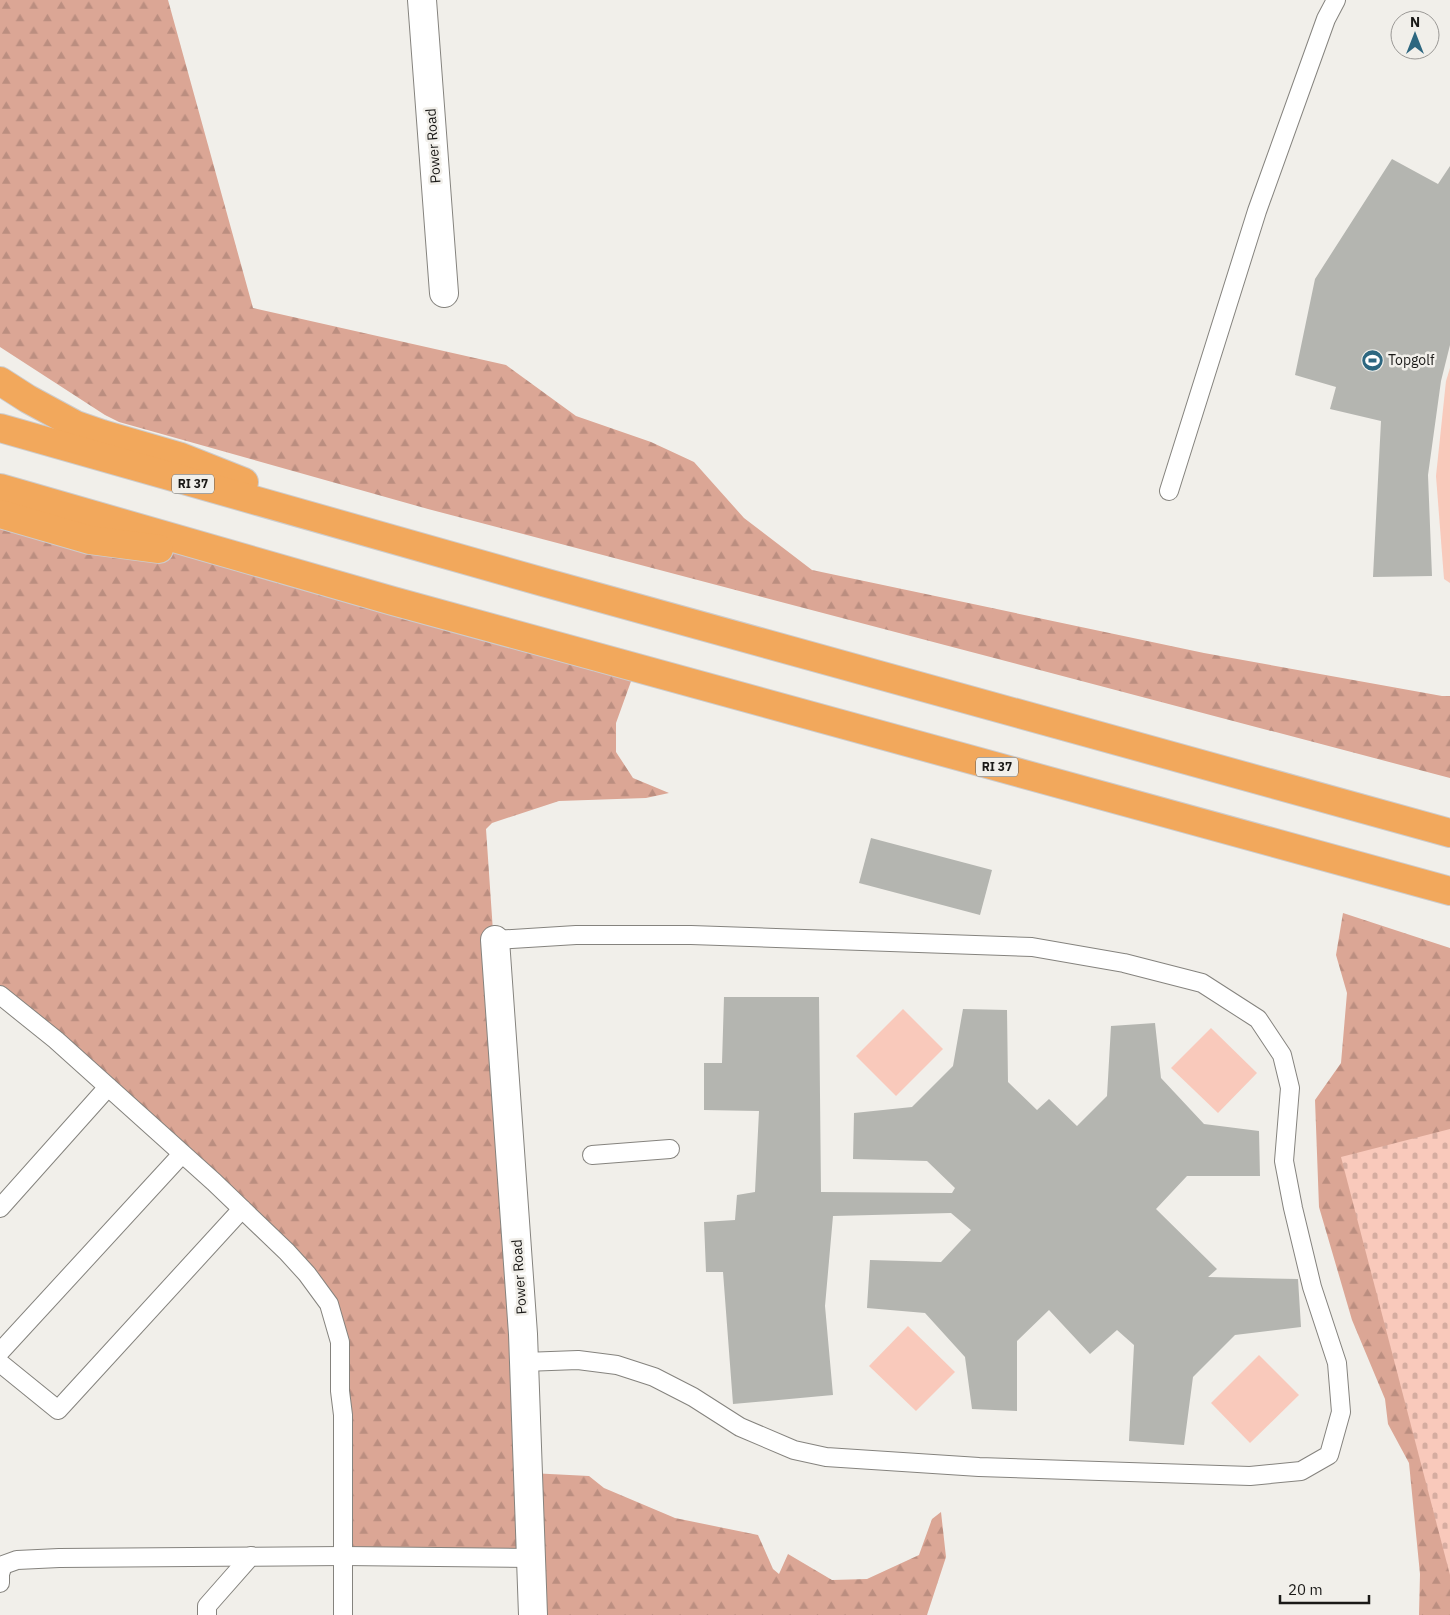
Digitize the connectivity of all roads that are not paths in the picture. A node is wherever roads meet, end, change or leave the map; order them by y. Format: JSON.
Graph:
{"nodes":[{"id":1,"x":422,"y":0,"type":"edge"},
{"id":2,"x":1336,"y":0,"type":"edge"},
{"id":3,"x":444,"y":293,"type":"dead end"},
{"id":4,"x":0,"y":381,"type":"edge"},
{"id":5,"x":0,"y":428,"type":"edge"},
{"id":6,"x":0,"y":488,"type":"edge"},
{"id":7,"x":1169,"y":491,"type":"dead end"},
{"id":8,"x":0,"y":514,"type":"edge"},
{"id":9,"x":387,"y":539,"type":"junction"},
{"id":10,"x":258,"y":563,"type":"junction"},
{"id":11,"x":1450,"y":833,"type":"edge"},
{"id":12,"x":1450,"y":891,"type":"edge"},
{"id":13,"x":495,"y":940,"type":"joint"},
{"id":14,"x":0,"y":995,"type":"edge"},
{"id":15,"x":108,"y":1087,"type":"junction"},
{"id":16,"x":670,"y":1149,"type":"dead end"},
{"id":17,"x":182,"y":1154,"type":"junction"},
{"id":18,"x":592,"y":1155,"type":"dead end"},
{"id":19,"x":0,"y":1208,"type":"edge"},
{"id":20,"x":242,"y":1209,"type":"junction"},
{"id":21,"x":0,"y":1352,"type":"edge"},
{"id":22,"x":524,"y":1362,"type":"junction"},
{"id":23,"x":0,"y":1363,"type":"edge"},
{"id":24,"x":251,"y":1556,"type":"junction"},
{"id":25,"x":343,"y":1556,"type":"junction"},
{"id":26,"x":531,"y":1558,"type":"junction"},
{"id":27,"x":0,"y":1583,"type":"edge"},
{"id":28,"x":206,"y":1615,"type":"edge"},
{"id":29,"x":343,"y":1615,"type":"edge"},
{"id":30,"x":533,"y":1615,"type":"edge"}],
"edges":[{"from":1,"to":3,"type":"street","name":"Power Road"},
{"from":2,"to":7,"type":"lane"},
{"from":4,"to":9,"type":"highway"},
{"from":5,"to":9,"type":"highway","number":"RI 37"},
{"from":6,"to":10,"type":"highway","number":"RI 37"},
{"from":8,"to":10,"type":"highway"},
{"from":9,"to":11,"type":"highway","number":"RI 37"},
{"from":10,"to":12,"type":"highway","number":"RI 37"},
{"from":13,"to":22,"type":"street","name":"Power Road"},
{"from":13,"to":22,"type":"lane"},
{"from":14,"to":15,"type":"lane"},
{"from":15,"to":17,"type":"lane"},
{"from":15,"to":19,"type":"lane"},
{"from":16,"to":18,"type":"lane"},
{"from":17,"to":20,"type":"lane"},
{"from":17,"to":21,"type":"lane"},
{"from":20,"to":23,"type":"lane"},
{"from":20,"to":25,"type":"lane"},
{"from":22,"to":26,"type":"street","name":"Power Road"},
{"from":24,"to":25,"type":"lane"},
{"from":24,"to":27,"type":"lane"},
{"from":24,"to":28,"type":"lane"},
{"from":25,"to":26,"type":"lane"},
{"from":25,"to":29,"type":"lane"},
{"from":26,"to":30,"type":"street","name":"Power Road"}]}
